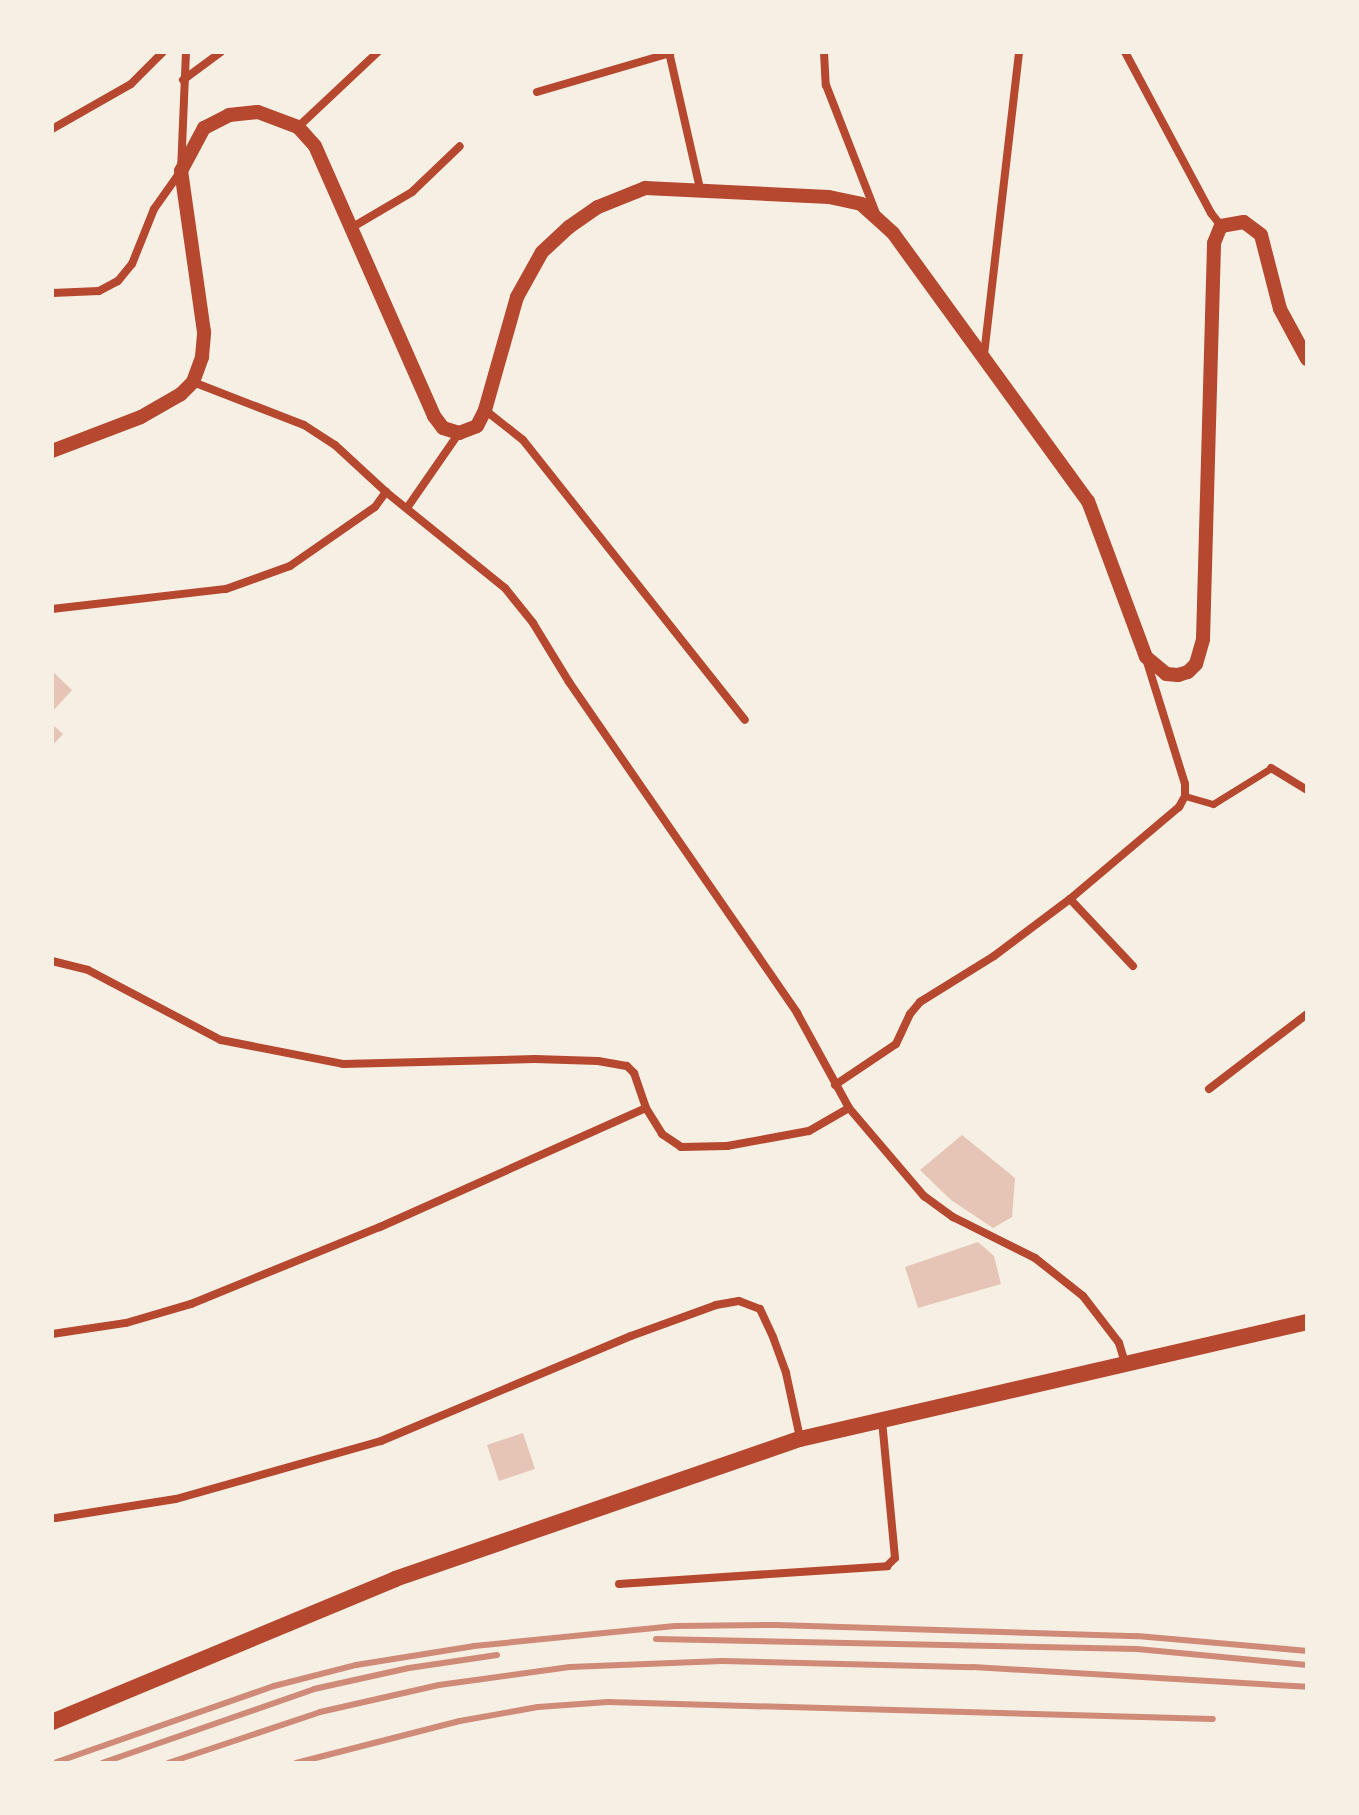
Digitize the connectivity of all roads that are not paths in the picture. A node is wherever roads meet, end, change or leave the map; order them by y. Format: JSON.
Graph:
{"nodes":[{"id":1,"x":163,"y":52,"type":"edge"},
{"id":2,"x":186,"y":52,"type":"edge"},
{"id":3,"x":221,"y":52,"type":"edge"},
{"id":4,"x":378,"y":52,"type":"edge"},
{"id":5,"x":824,"y":52,"type":"edge"},
{"id":6,"x":1019,"y":52,"type":"edge"},
{"id":7,"x":1125,"y":52,"type":"edge"},
{"id":8,"x":670,"y":53,"type":"edge"},
{"id":9,"x":183,"y":80,"type":"junction"},
{"id":10,"x":537,"y":92,"type":"dead end"},
{"id":11,"x":298,"y":127,"type":"junction"},
{"id":12,"x":52,"y":129,"type":"edge"},
{"id":13,"x":460,"y":146,"type":"dead end"},
{"id":14,"x":181,"y":171,"type":"junction"},
{"id":15,"x":700,"y":189,"type":"junction"},
{"id":16,"x":878,"y":217,"type":"junction"},
{"id":17,"x":1221,"y":226,"type":"junction"},
{"id":18,"x":351,"y":228,"type":"junction"},
{"id":19,"x":52,"y":293,"type":"edge"},
{"id":20,"x":984,"y":355,"type":"junction"},
{"id":21,"x":1307,"y":359,"type":"edge"},
{"id":22,"x":193,"y":382,"type":"junction"},
{"id":23,"x":485,"y":410,"type":"junction"},
{"id":24,"x":459,"y":433,"type":"junction"},
{"id":25,"x":52,"y":451,"type":"edge"},
{"id":26,"x":386,"y":492,"type":"junction"},
{"id":27,"x":407,"y":508,"type":"junction"},
{"id":28,"x":52,"y":609,"type":"edge"},
{"id":29,"x":1146,"y":657,"type":"junction"},
{"id":30,"x":745,"y":720,"type":"dead end"},
{"id":31,"x":1271,"y":768,"type":"joint"},
{"id":32,"x":1307,"y":790,"type":"edge"},
{"id":33,"x":1185,"y":796,"type":"junction"},
{"id":34,"x":1070,"y":899,"type":"junction"},
{"id":35,"x":52,"y":961,"type":"edge"},
{"id":36,"x":1133,"y":966,"type":"dead end"},
{"id":37,"x":1307,"y":1014,"type":"edge"},
{"id":38,"x":835,"y":1085,"type":"junction"},
{"id":39,"x":1209,"y":1089,"type":"dead end"},
{"id":40,"x":646,"y":1108,"type":"junction"},
{"id":41,"x":849,"y":1108,"type":"junction"},
{"id":42,"x":1307,"y":1322,"type":"edge"},
{"id":43,"x":52,"y":1334,"type":"edge"},
{"id":44,"x":1125,"y":1363,"type":"junction"},
{"id":45,"x":882,"y":1419,"type":"junction"},
{"id":46,"x":800,"y":1439,"type":"junction"},
{"id":47,"x":56,"y":1518,"type":"dead end"},
{"id":48,"x":619,"y":1584,"type":"dead end"},
{"id":49,"x":52,"y":1722,"type":"edge"}],
"edges":[{"from":1,"to":12,"type":"street"},
{"from":2,"to":9,"type":"street"},
{"from":3,"to":9,"type":"street"},
{"from":4,"to":11,"type":"street"},
{"from":5,"to":16,"type":"street"},
{"from":6,"to":20,"type":"street"},
{"from":7,"to":17,"type":"street"},
{"from":8,"to":10,"type":"street"},
{"from":8,"to":15,"type":"street"},
{"from":9,"to":14,"type":"street"},
{"from":11,"to":14,"type":"street"},
{"from":11,"to":18,"type":"street"},
{"from":13,"to":18,"type":"street"},
{"from":14,"to":19,"type":"street"},
{"from":14,"to":22,"type":"street"},
{"from":15,"to":16,"type":"street"},
{"from":15,"to":23,"type":"street"},
{"from":16,"to":20,"type":"street"},
{"from":17,"to":21,"type":"street"},
{"from":17,"to":29,"type":"street"},
{"from":18,"to":24,"type":"street"},
{"from":20,"to":29,"type":"street"},
{"from":22,"to":25,"type":"street"},
{"from":22,"to":26,"type":"street"},
{"from":23,"to":24,"type":"street"},
{"from":23,"to":30,"type":"street"},
{"from":24,"to":27,"type":"street"},
{"from":26,"to":27,"type":"street"},
{"from":26,"to":28,"type":"street"},
{"from":27,"to":38,"type":"street"},
{"from":29,"to":33,"type":"street"},
{"from":31,"to":32,"type":"street"},
{"from":31,"to":33,"type":"street"},
{"from":33,"to":34,"type":"street"},
{"from":34,"to":36,"type":"street"},
{"from":34,"to":38,"type":"street"},
{"from":35,"to":40,"type":"street"},
{"from":37,"to":39,"type":"street"},
{"from":38,"to":41,"type":"street"},
{"from":40,"to":41,"type":"street"},
{"from":40,"to":43,"type":"street"},
{"from":41,"to":44,"type":"street"},
{"from":42,"to":44,"type":"main road"},
{"from":44,"to":45,"type":"main road"},
{"from":45,"to":46,"type":"main road"},
{"from":45,"to":48,"type":"street"},
{"from":46,"to":47,"type":"street"},
{"from":46,"to":49,"type":"main road"}]}
